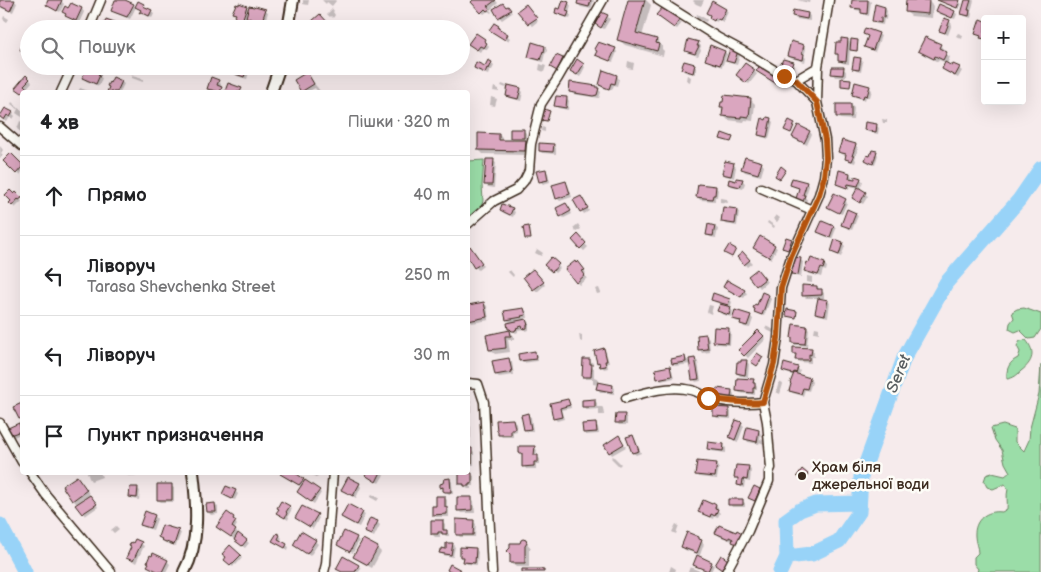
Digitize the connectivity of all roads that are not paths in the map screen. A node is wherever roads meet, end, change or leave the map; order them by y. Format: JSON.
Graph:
{"nodes":[{"id":1,"x":101,"y":0,"type":"edge"},
{"id":2,"x":294,"y":0,"type":"edge"},
{"id":3,"x":603,"y":0,"type":"edge"},
{"id":4,"x":658,"y":0,"type":"edge"},
{"id":5,"x":829,"y":0,"type":"edge"},
{"id":6,"x":93,"y":20,"type":"edge"},
{"id":7,"x":290,"y":20,"type":"edge"},
{"id":8,"x":818,"y":67,"type":"junction"},
{"id":9,"x":68,"y":75,"type":"edge"},
{"id":10,"x":277,"y":75,"type":"edge"},
{"id":11,"x":796,"y":80,"type":"junction"},
{"id":12,"x":62,"y":90,"type":"edge"},
{"id":13,"x":272,"y":90,"type":"edge"},
{"id":14,"x":817,"y":102,"type":"junction"},
{"id":15,"x":0,"y":127,"type":"edge"},
{"id":16,"x":20,"y":144,"type":"edge"},
{"id":17,"x":761,"y":188,"type":"dead end"},
{"id":18,"x":812,"y":210,"type":"junction"},
{"id":19,"x":470,"y":222,"type":"edge"},
{"id":20,"x":470,"y":383,"type":"edge"},
{"id":21,"x":626,"y":398,"type":"dead end"},
{"id":22,"x":763,"y":402,"type":"junction"},
{"id":23,"x":0,"y":423,"type":"edge"},
{"id":24,"x":20,"y":458,"type":"edge"},
{"id":25,"x":32,"y":475,"type":"edge"},
{"id":26,"x":192,"y":475,"type":"edge"},
{"id":27,"x":333,"y":475,"type":"edge"},
{"id":28,"x":188,"y":570,"type":"edge"},
{"id":29,"x":110,"y":572,"type":"edge"},
{"id":30,"x":324,"y":572,"type":"edge"},
{"id":31,"x":492,"y":572,"type":"edge"},
{"id":32,"x":726,"y":572,"type":"edge"}],
"edges":[{"from":1,"to":6,"type":"street"},
{"from":2,"to":7,"type":"street"},
{"from":3,"to":19,"type":"street"},
{"from":4,"to":11,"type":"street"},
{"from":5,"to":8,"type":"street"},
{"from":8,"to":11,"type":"street"},
{"from":8,"to":14,"type":"street"},
{"from":9,"to":12,"type":"street"},
{"from":10,"to":13,"type":"street"},
{"from":11,"to":14,"type":"street"},
{"from":14,"to":18,"type":"street"},
{"from":15,"to":16,"type":"street"},
{"from":17,"to":18,"type":"street"},
{"from":18,"to":22,"type":"street"},
{"from":20,"to":31,"type":"street"},
{"from":21,"to":22,"type":"street"},
{"from":22,"to":32,"type":"street"},
{"from":23,"to":24,"type":"street"},
{"from":25,"to":29,"type":"street"},
{"from":26,"to":28,"type":"street"},
{"from":27,"to":30,"type":"street"}]}
